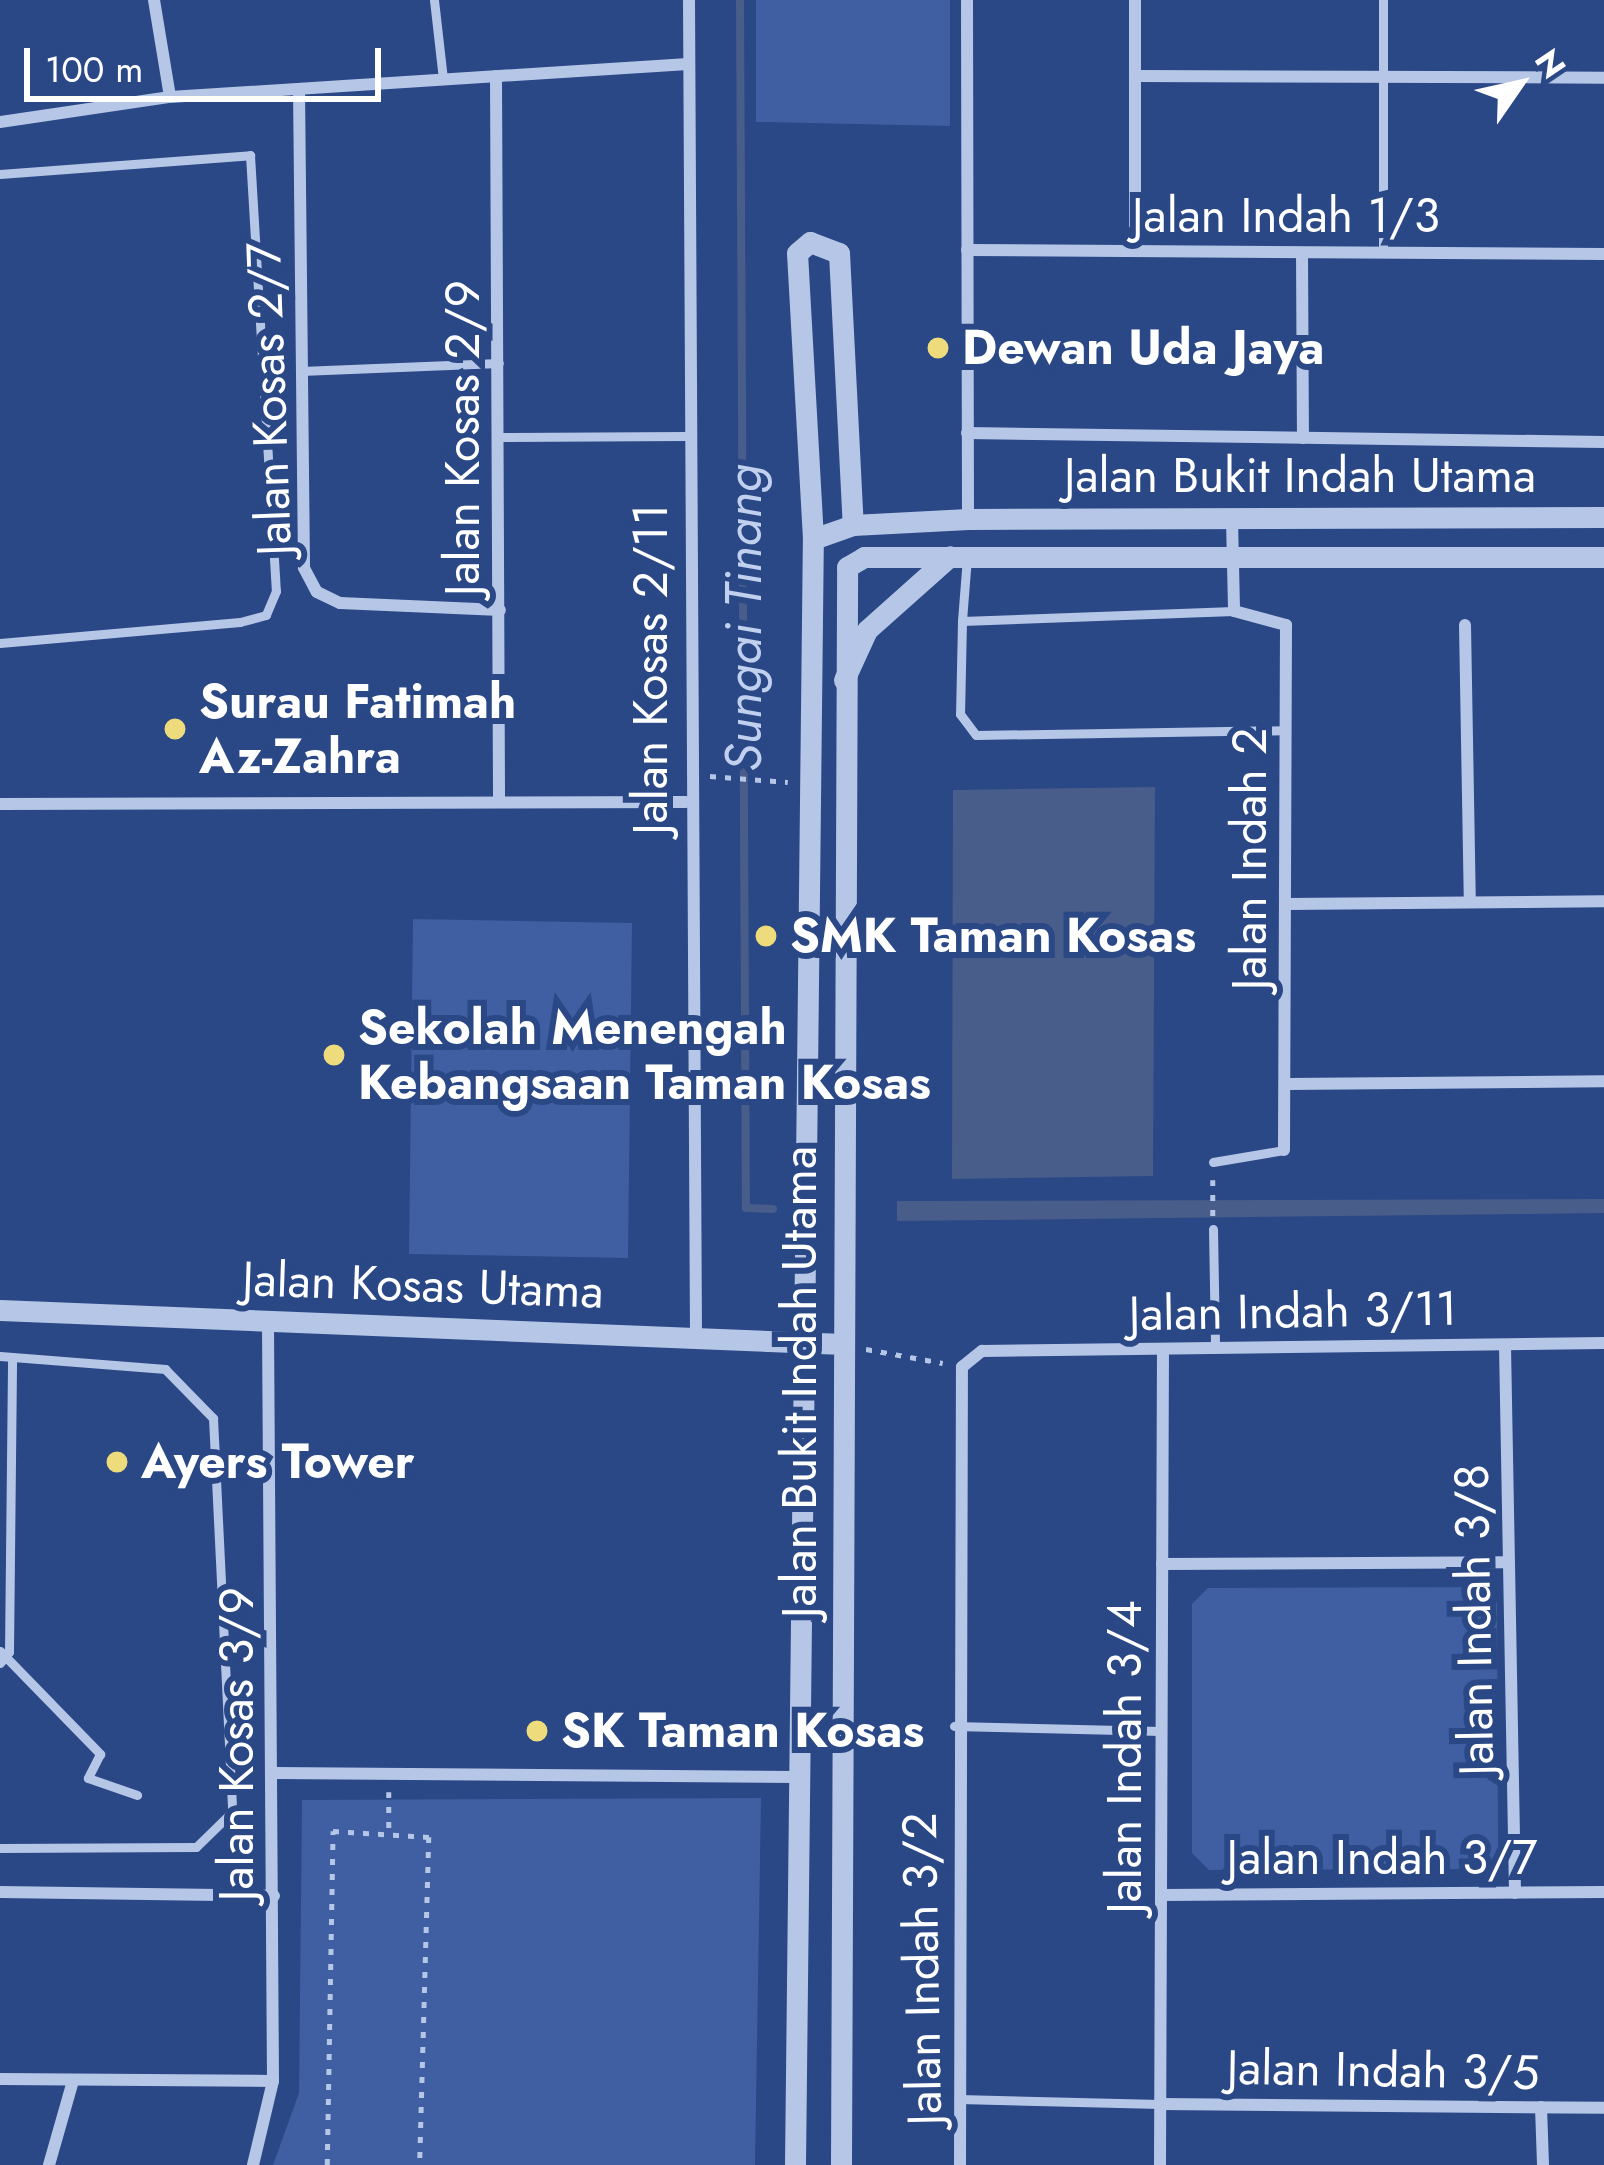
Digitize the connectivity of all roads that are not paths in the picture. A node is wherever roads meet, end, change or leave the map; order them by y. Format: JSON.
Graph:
{"nodes":[{"id":1,"x":154,"y":0,"type":"edge"},
{"id":2,"x":434,"y":0,"type":"edge"},
{"id":3,"x":689,"y":0,"type":"edge"},
{"id":4,"x":967,"y":0,"type":"edge"},
{"id":5,"x":1135,"y":0,"type":"edge"},
{"id":6,"x":1383,"y":0,"type":"edge"},
{"id":7,"x":688,"y":64,"type":"junction"},
{"id":8,"x":496,"y":76,"type":"junction"},
{"id":9,"x":1135,"y":76,"type":"junction"},
{"id":10,"x":1383,"y":77,"type":"junction"},
{"id":11,"x":1604,"y":78,"type":"edge"},
{"id":12,"x":442,"y":80,"type":"junction"},
{"id":13,"x":298,"y":89,"type":"junction"},
{"id":14,"x":170,"y":97,"type":"junction"},
{"id":15,"x":0,"y":122,"type":"edge"},
{"id":16,"x":0,"y":174,"type":"edge"},
{"id":17,"x":967,"y":250,"type":"junction"},
{"id":18,"x":1135,"y":251,"type":"junction"},
{"id":19,"x":1301,"y":253,"type":"junction"},
{"id":20,"x":1383,"y":253,"type":"junction"},
{"id":21,"x":1604,"y":254,"type":"edge"},
{"id":22,"x":500,"y":363,"type":"junction"},
{"id":23,"x":300,"y":371,"type":"junction"},
{"id":24,"x":967,"y":433,"type":"junction"},
{"id":25,"x":686,"y":436,"type":"junction"},
{"id":26,"x":498,"y":437,"type":"junction"},
{"id":27,"x":1303,"y":438,"type":"junction"},
{"id":28,"x":1604,"y":442,"type":"edge"},
{"id":29,"x":1604,"y":517,"type":"edge"},
{"id":30,"x":968,"y":519,"type":"junction"},
{"id":31,"x":1232,"y":520,"type":"junction"},
{"id":32,"x":853,"y":524,"type":"junction"},
{"id":33,"x":813,"y":538,"type":"junction"},
{"id":34,"x":1233,"y":555,"type":"junction"},
{"id":35,"x":959,"y":556,"type":"junction"},
{"id":36,"x":1604,"y":557,"type":"edge"},
{"id":37,"x":500,"y":610,"type":"junction"},
{"id":38,"x":1234,"y":610,"type":"junction"},
{"id":39,"x":962,"y":621,"type":"junction"},
{"id":40,"x":1465,"y":625,"type":"dead end"},
{"id":41,"x":0,"y":643,"type":"edge"},
{"id":42,"x":839,"y":691,"type":"junction"},
{"id":43,"x":1285,"y":730,"type":"junction"},
{"id":44,"x":499,"y":800,"type":"junction"},
{"id":45,"x":686,"y":802,"type":"junction"},
{"id":46,"x":0,"y":804,"type":"edge"},
{"id":47,"x":1604,"y":901,"type":"edge"},
{"id":48,"x":1470,"y":902,"type":"junction"},
{"id":49,"x":1287,"y":904,"type":"junction"},
{"id":50,"x":1604,"y":1081,"type":"edge"},
{"id":51,"x":1288,"y":1084,"type":"junction"},
{"id":52,"x":1284,"y":1150,"type":"joint"},
{"id":53,"x":1213,"y":1162,"type":"dead end"},
{"id":54,"x":1213,"y":1225,"type":"road end"},
{"id":55,"x":0,"y":1298,"type":"edge"},
{"id":56,"x":10,"y":1310,"type":"edge"},
{"id":57,"x":268,"y":1321,"type":"junction"},
{"id":58,"x":696,"y":1339,"type":"junction"},
{"id":59,"x":805,"y":1343,"type":"junction"},
{"id":60,"x":1604,"y":1343,"type":"edge"},
{"id":61,"x":842,"y":1345,"type":"junction"},
{"id":62,"x":1505,"y":1346,"type":"junction"},
{"id":63,"x":1163,"y":1348,"type":"junction"},
{"id":64,"x":1215,"y":1348,"type":"junction"},
{"id":65,"x":6,"y":1356,"type":"edge"},
{"id":66,"x":962,"y":1366,"type":"joint"},
{"id":67,"x":4,"y":1509,"type":"edge"},
{"id":68,"x":1509,"y":1562,"type":"junction"},
{"id":69,"x":1162,"y":1564,"type":"junction"},
{"id":70,"x":5,"y":1652,"type":"edge"},
{"id":71,"x":0,"y":1663,"type":"edge"},
{"id":72,"x":955,"y":1726,"type":"junction"},
{"id":73,"x":1161,"y":1731,"type":"junction"},
{"id":74,"x":274,"y":1773,"type":"junction"},
{"id":75,"x":795,"y":1777,"type":"junction"},
{"id":76,"x":136,"y":1796,"type":"dead end"},
{"id":77,"x":0,"y":1848,"type":"edge"},
{"id":78,"x":0,"y":1892,"type":"edge"},
{"id":79,"x":1604,"y":1892,"type":"edge"},
{"id":80,"x":1516,"y":1893,"type":"junction"},
{"id":81,"x":274,"y":1895,"type":"junction"},
{"id":82,"x":1161,"y":1895,"type":"junction"},
{"id":83,"x":0,"y":2079,"type":"edge"},
{"id":84,"x":73,"y":2081,"type":"junction"},
{"id":85,"x":273,"y":2081,"type":"junction"},
{"id":86,"x":959,"y":2099,"type":"junction"},
{"id":87,"x":1160,"y":2104,"type":"junction"},
{"id":88,"x":1541,"y":2108,"type":"junction"},
{"id":89,"x":1604,"y":2108,"type":"edge"},
{"id":90,"x":50,"y":2165,"type":"edge"},
{"id":91,"x":253,"y":2165,"type":"edge"},
{"id":92,"x":795,"y":2165,"type":"edge"},
{"id":93,"x":841,"y":2165,"type":"edge"},
{"id":94,"x":960,"y":2165,"type":"edge"},
{"id":95,"x":1160,"y":2165,"type":"edge"},
{"id":96,"x":1543,"y":2165,"type":"edge"}],
"edges":[{"from":1,"to":14,"type":"street"},
{"from":2,"to":12,"type":"lane"},
{"from":3,"to":7,"type":"street","name":"Jalan Kosas 2/11"},
{"from":4,"to":17,"type":"street"},
{"from":5,"to":9,"type":"street"},
{"from":6,"to":10,"type":"lane"},
{"from":7,"to":8,"type":"street"},
{"from":7,"to":25,"type":"street","name":"Jalan Kosas 2/11"},
{"from":8,"to":12,"type":"street"},
{"from":8,"to":22,"type":"street","name":"Jalan Kosas 2/9"},
{"from":9,"to":10,"type":"street"},
{"from":9,"to":18,"type":"street"},
{"from":10,"to":11,"type":"street"},
{"from":10,"to":20,"type":"lane"},
{"from":12,"to":13,"type":"street"},
{"from":13,"to":14,"type":"street"},
{"from":13,"to":23,"type":"street","name":"Jalan Kosas 2/7"},
{"from":14,"to":15,"type":"street"},
{"from":16,"to":41,"type":"lane"},
{"from":17,"to":18,"type":"street","name":"Jalan Indah 1/3"},
{"from":17,"to":24,"type":"street"},
{"from":18,"to":19,"type":"street","name":"Jalan Indah 1/3"},
{"from":19,"to":20,"type":"street","name":"Jalan Indah 1/3"},
{"from":19,"to":27,"type":"street"},
{"from":20,"to":21,"type":"street","name":"Jalan Indah 1/3"},
{"from":22,"to":23,"type":"lane"},
{"from":22,"to":26,"type":"street","name":"Jalan Kosas 2/9"},
{"from":23,"to":37,"type":"street","name":"Jalan Kosas 2/7"},
{"from":24,"to":27,"type":"street"},
{"from":24,"to":30,"type":"street"},
{"from":25,"to":26,"type":"lane"},
{"from":25,"to":45,"type":"street","name":"Jalan Kosas 2/11"},
{"from":26,"to":37,"type":"street","name":"Jalan Kosas 2/9"},
{"from":27,"to":28,"type":"street"},
{"from":29,"to":31,"type":"street","name":"Jalan Bukit Indah Utama"},
{"from":30,"to":31,"type":"street","name":"Jalan Bukit Indah Utama"},
{"from":30,"to":32,"type":"street","name":"Jalan Bukit Indah Utama"},
{"from":31,"to":34,"type":"street"},
{"from":32,"to":33,"type":"street","name":"Jalan Bukit Indah Utama"},
{"from":32,"to":33,"type":"street","name":"Jalan Bukit Indah Utama"},
{"from":33,"to":59,"type":"street","name":"Jalan Bukit Indah Utama"},
{"from":34,"to":35,"type":"street","name":"Jalan Bukit Indah Utama"},
{"from":34,"to":36,"type":"street","name":"Jalan Bukit Indah Utama"},
{"from":34,"to":38,"type":"street"},
{"from":35,"to":39,"type":"lane"},
{"from":35,"to":42,"type":"street"},
{"from":35,"to":42,"type":"street","name":"Jalan Bukit Indah Utama"},
{"from":37,"to":44,"type":"street","name":"Jalan Kosas 2/9"},
{"from":38,"to":39,"type":"lane"},
{"from":38,"to":43,"type":"street","name":"Jalan Indah 2"},
{"from":39,"to":43,"type":"lane"},
{"from":40,"to":48,"type":"street"},
{"from":42,"to":61,"type":"street","name":"Jalan Bukit Indah Utama"},
{"from":43,"to":49,"type":"street","name":"Jalan Indah 2"},
{"from":44,"to":45,"type":"street"},
{"from":44,"to":46,"type":"street"},
{"from":45,"to":58,"type":"street","name":"Jalan Kosas 2/11"},
{"from":47,"to":48,"type":"street"},
{"from":48,"to":49,"type":"street"},
{"from":49,"to":51,"type":"street","name":"Jalan Indah 2"},
{"from":50,"to":51,"type":"street"},
{"from":51,"to":52,"type":"street","name":"Jalan Indah 2"},
{"from":52,"to":53,"type":"lane"},
{"from":54,"to":64,"type":"lane"},
{"from":55,"to":56,"type":"street"},
{"from":56,"to":57,"type":"street","name":"Jalan Kosas Utama"},
{"from":57,"to":58,"type":"street","name":"Jalan Kosas Utama"},
{"from":57,"to":74,"type":"street","name":"Jalan Kosas 3/9"},
{"from":58,"to":59,"type":"street","name":"Jalan Kosas Utama"},
{"from":59,"to":61,"type":"street","name":"Jalan Kosas Utama"},
{"from":59,"to":75,"type":"street","name":"Jalan Bukit Indah Utama"},
{"from":60,"to":62,"type":"street","name":"Jalan Indah 3/11"},
{"from":61,"to":93,"type":"street","name":"Jalan Bukit Indah Utama"},
{"from":62,"to":64,"type":"street","name":"Jalan Indah 3/11"},
{"from":62,"to":68,"type":"street","name":"Jalan Indah 3/8"},
{"from":63,"to":64,"type":"street","name":"Jalan Indah 3/11"},
{"from":63,"to":66,"type":"street","name":"Jalan Indah 3/11"},
{"from":63,"to":69,"type":"street","name":"Jalan Indah 3/4"},
{"from":65,"to":67,"type":"lane"},
{"from":65,"to":77,"type":"lane"},
{"from":66,"to":72,"type":"street","name":"Jalan Indah 3/2"},
{"from":67,"to":70,"type":"lane"},
{"from":68,"to":69,"type":"street"},
{"from":68,"to":80,"type":"street","name":"Jalan Indah 3/8"},
{"from":69,"to":73,"type":"street","name":"Jalan Indah 3/4"},
{"from":70,"to":71,"type":"lane"},
{"from":70,"to":76,"type":"lane"},
{"from":72,"to":73,"type":"lane"},
{"from":72,"to":86,"type":"street","name":"Jalan Indah 3/2"},
{"from":73,"to":82,"type":"street","name":"Jalan Indah 3/4"},
{"from":74,"to":75,"type":"street"},
{"from":74,"to":81,"type":"street","name":"Jalan Kosas 3/9"},
{"from":75,"to":92,"type":"street","name":"Jalan Bukit Indah Utama"},
{"from":78,"to":81,"type":"street"},
{"from":79,"to":80,"type":"street","name":"Jalan Indah 3/7"},
{"from":80,"to":82,"type":"street","name":"Jalan Indah 3/7"},
{"from":81,"to":85,"type":"street","name":"Jalan Kosas 3/9"},
{"from":82,"to":87,"type":"street","name":"Jalan Indah 3/4"},
{"from":83,"to":84,"type":"street"},
{"from":84,"to":85,"type":"street"},
{"from":84,"to":90,"type":"street"},
{"from":85,"to":91,"type":"street","name":"Jalan Kosas 3/9"},
{"from":86,"to":87,"type":"lane"},
{"from":86,"to":94,"type":"street","name":"Jalan Indah 3/2"},
{"from":87,"to":88,"type":"street","name":"Jalan Indah 3/5"},
{"from":87,"to":95,"type":"street","name":"Jalan Indah 3/4"},
{"from":88,"to":89,"type":"street","name":"Jalan Indah 3/5"},
{"from":88,"to":96,"type":"street"}]}
